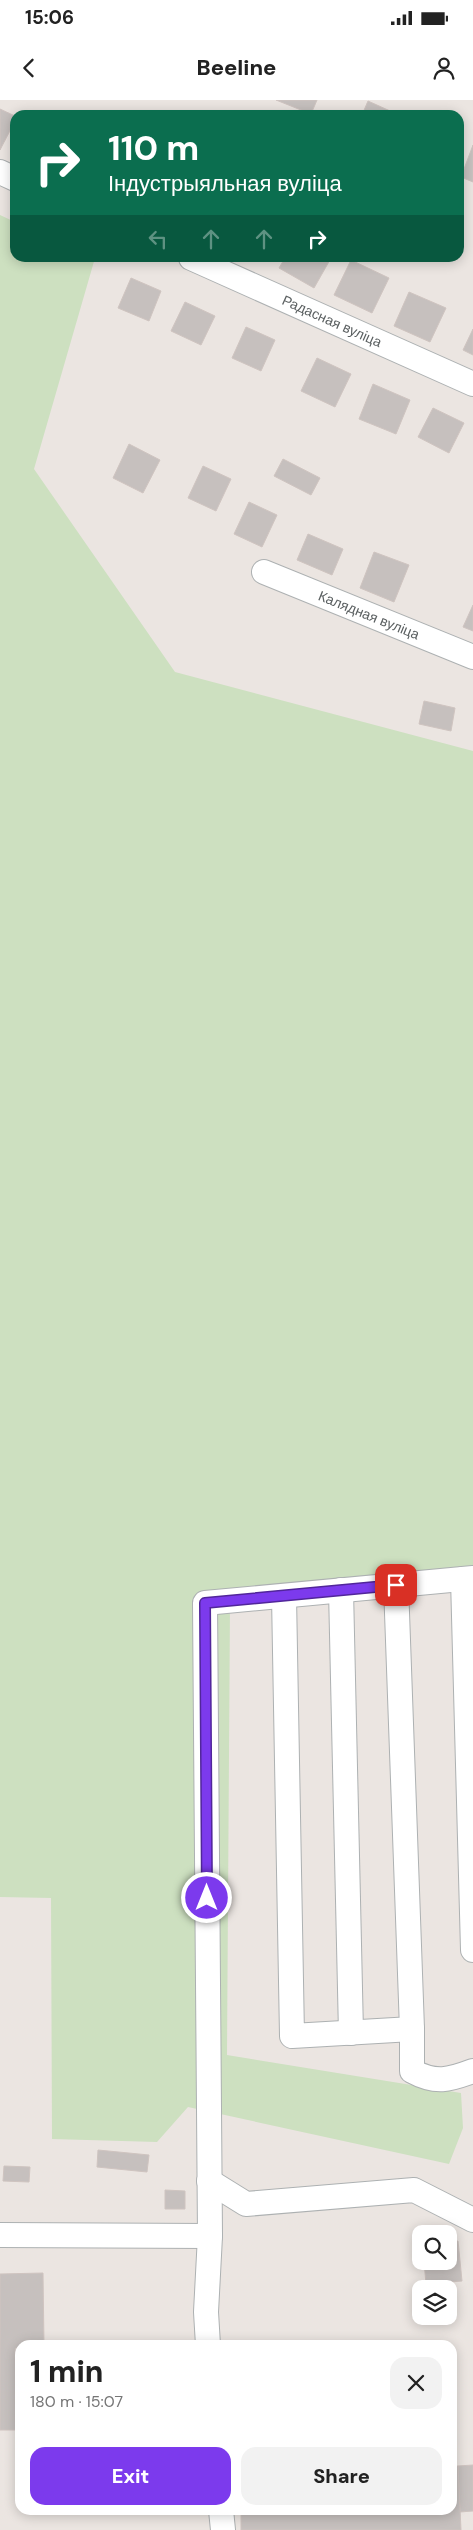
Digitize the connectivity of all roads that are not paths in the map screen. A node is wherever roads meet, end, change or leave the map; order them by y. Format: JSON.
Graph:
{"nodes":[{"id":1,"x":199,"y":262,"type":"edge"},
{"id":2,"x":473,"y":384,"type":"edge"},
{"id":3,"x":264,"y":572,"type":"dead end"},
{"id":4,"x":473,"y":657,"type":"edge"},
{"id":5,"x":468,"y":1578,"type":"edge"},
{"id":6,"x":396,"y":1585,"type":"junction"},
{"id":7,"x":341,"y":1590,"type":"junction"},
{"id":8,"x":284,"y":1596,"type":"junction"},
{"id":9,"x":473,"y":1950,"type":"edge"},
{"id":10,"x":412,"y":2029,"type":"junction"},
{"id":11,"x":351,"y":2032,"type":"junction"},
{"id":12,"x":473,"y":2071,"type":"edge"},
{"id":13,"x":209,"y":2181,"type":"junction"},
{"id":14,"x":473,"y":2220,"type":"edge"},
{"id":15,"x":0,"y":2235,"type":"edge"},
{"id":16,"x":210,"y":2236,"type":"junction"},
{"id":17,"x":208,"y":2340,"type":"edge"},
{"id":18,"x":222,"y":2515,"type":"edge"},
{"id":19,"x":223,"y":2530,"type":"edge"}],
"edges":[{"from":1,"to":2,"type":"street","name":"Радасная вуліца"},
{"from":3,"to":4,"type":"street","name":"Калядная вуліца"},
{"from":5,"to":6,"type":"street"},
{"from":5,"to":9,"type":"street"},
{"from":6,"to":7,"type":"street"},
{"from":6,"to":10,"type":"street"},
{"from":7,"to":8,"type":"street"},
{"from":7,"to":11,"type":"street"},
{"from":8,"to":11,"type":"street"},
{"from":8,"to":13,"type":"street"},
{"from":10,"to":11,"type":"street"},
{"from":10,"to":12,"type":"street"},
{"from":13,"to":14,"type":"street"},
{"from":13,"to":16,"type":"street"},
{"from":15,"to":16,"type":"street"},
{"from":16,"to":17,"type":"street"},
{"from":18,"to":19,"type":"street"}]}
